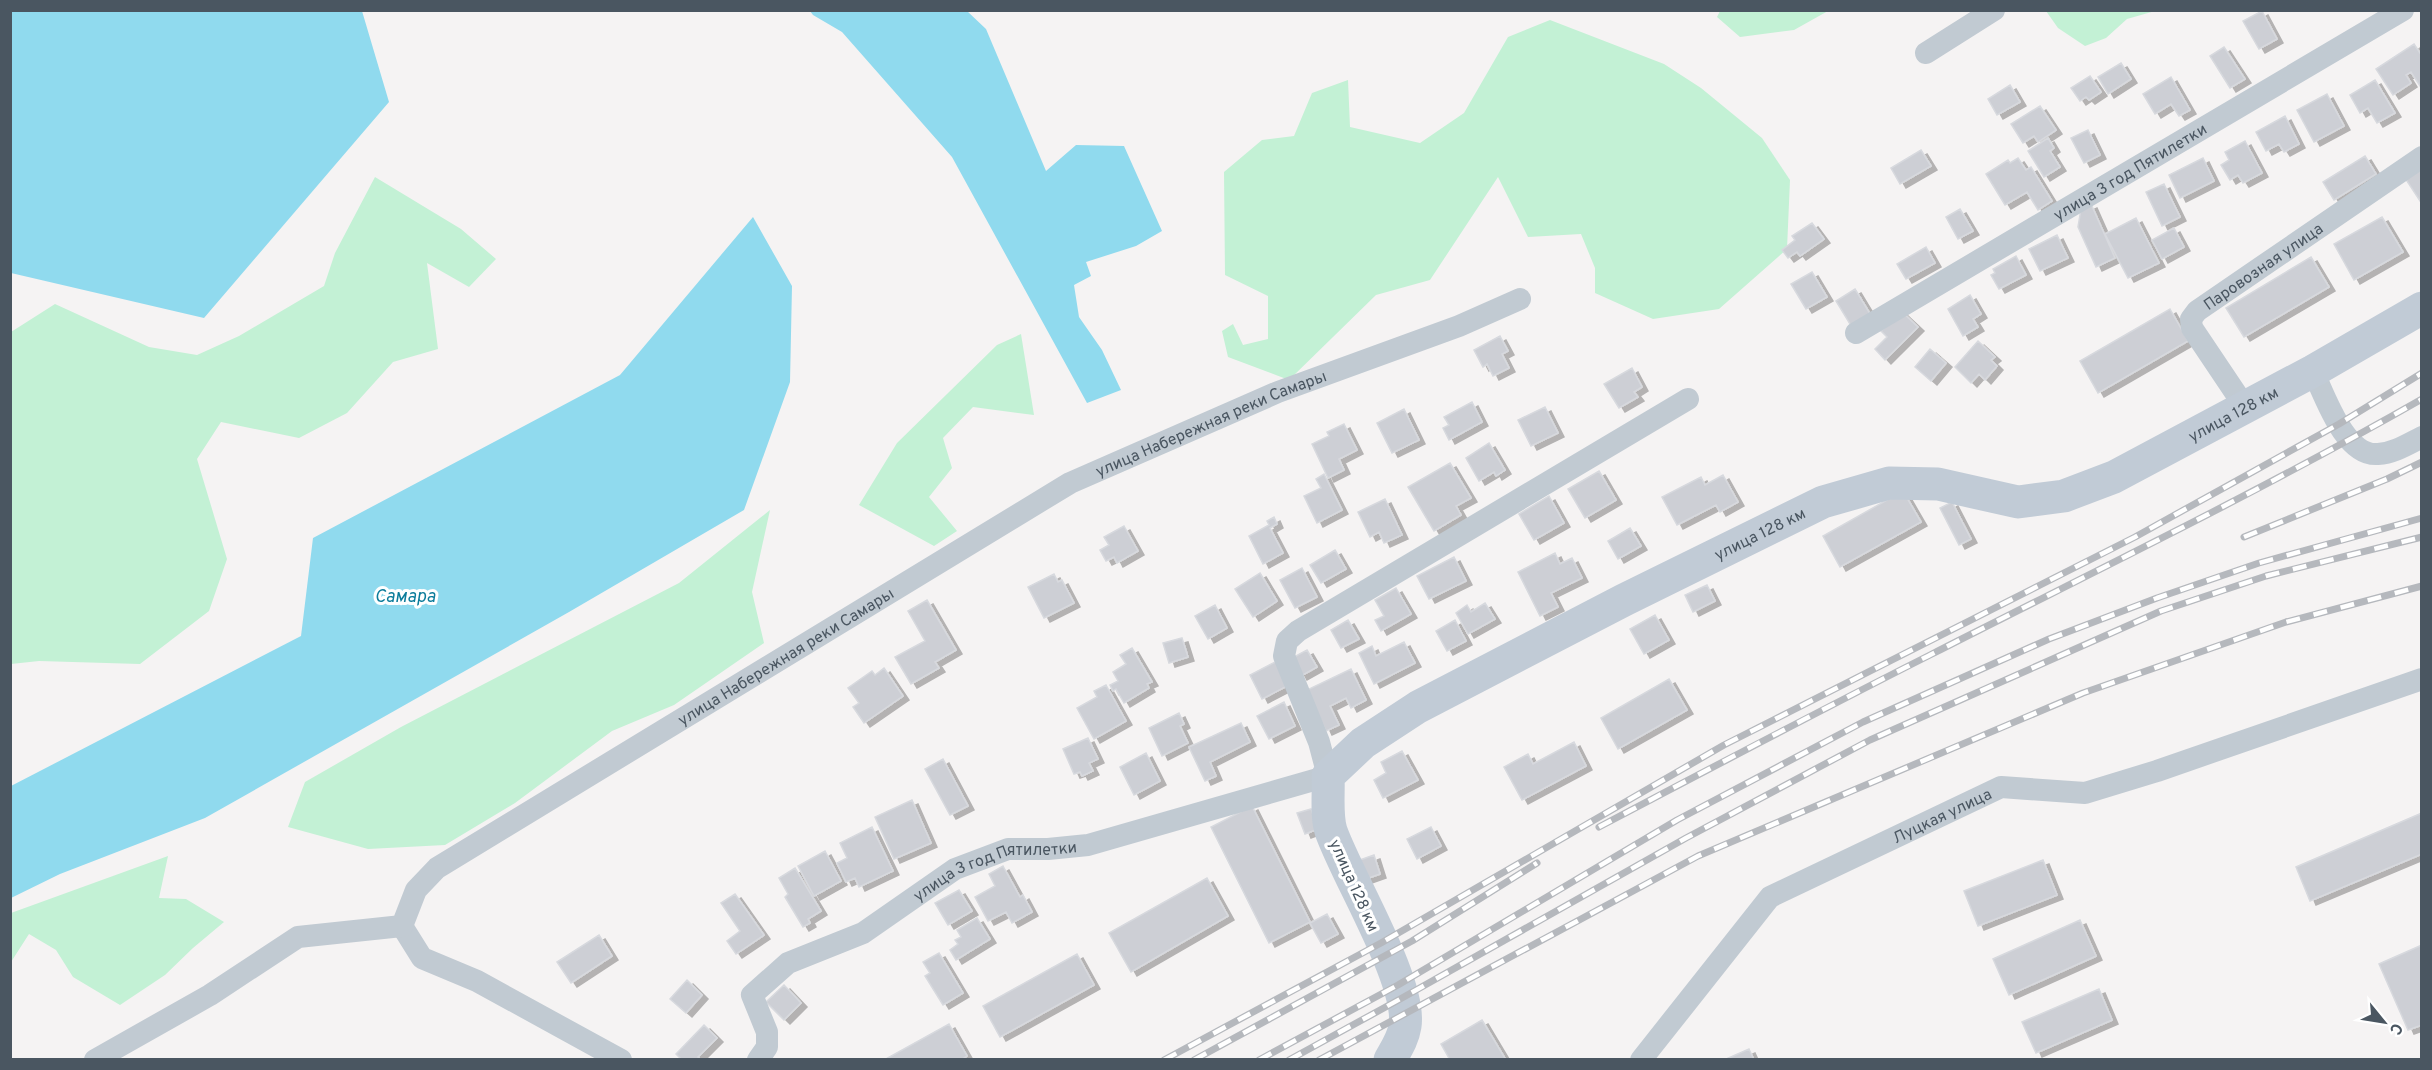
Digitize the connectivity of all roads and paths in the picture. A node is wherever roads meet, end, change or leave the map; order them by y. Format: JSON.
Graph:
{"nodes":[{"id":1,"x":1994,"y":10,"type":"edge"},
{"id":2,"x":2403,"y":10,"type":"edge"},
{"id":3,"x":1926,"y":53,"type":"dead end"},
{"id":4,"x":2421,"y":157,"type":"edge"},
{"id":5,"x":1520,"y":299,"type":"dead end"},
{"id":6,"x":2421,"y":308,"type":"edge"},
{"id":7,"x":1856,"y":333,"type":"dead end"},
{"id":8,"x":2313,"y":371,"type":"junction"},
{"id":9,"x":1688,"y":399,"type":"dead end"},
{"id":10,"x":2245,"y":407,"type":"junction"},
{"id":11,"x":2421,"y":437,"type":"edge"},
{"id":12,"x":2421,"y":679,"type":"edge"},
{"id":13,"x":1328,"y":776,"type":"junction"},
{"id":14,"x":402,"y":926,"type":"junction"},
{"id":15,"x":95,"y":1059,"type":"edge"},
{"id":16,"x":621,"y":1059,"type":"edge"},
{"id":17,"x":758,"y":1059,"type":"edge"},
{"id":18,"x":1390,"y":1059,"type":"edge"},
{"id":19,"x":1641,"y":1059,"type":"edge"}],
"edges":[{"from":1,"to":3,"type":"street"},
{"from":2,"to":7,"type":"street","name":"улица 3 год Пятилетки"},
{"from":4,"to":10,"type":"street","name":"Паровозная улица"},
{"from":5,"to":14,"type":"street","name":"улица Набережная реки Самары"},
{"from":6,"to":8,"type":"street","name":"улица 128 км"},
{"from":8,"to":10,"type":"street","name":"улица 128 км"},
{"from":8,"to":11,"type":"street"},
{"from":9,"to":13,"type":"street"},
{"from":10,"to":13,"type":"street","name":"улица 128 км"},
{"from":12,"to":19,"type":"street","name":"Луцкая улица"},
{"from":13,"to":17,"type":"street","name":"улица 3 год Пятилетки"},
{"from":13,"to":18,"type":"street","name":"улица 128 км"},
{"from":14,"to":15,"type":"street"},
{"from":14,"to":16,"type":"street"}]}
